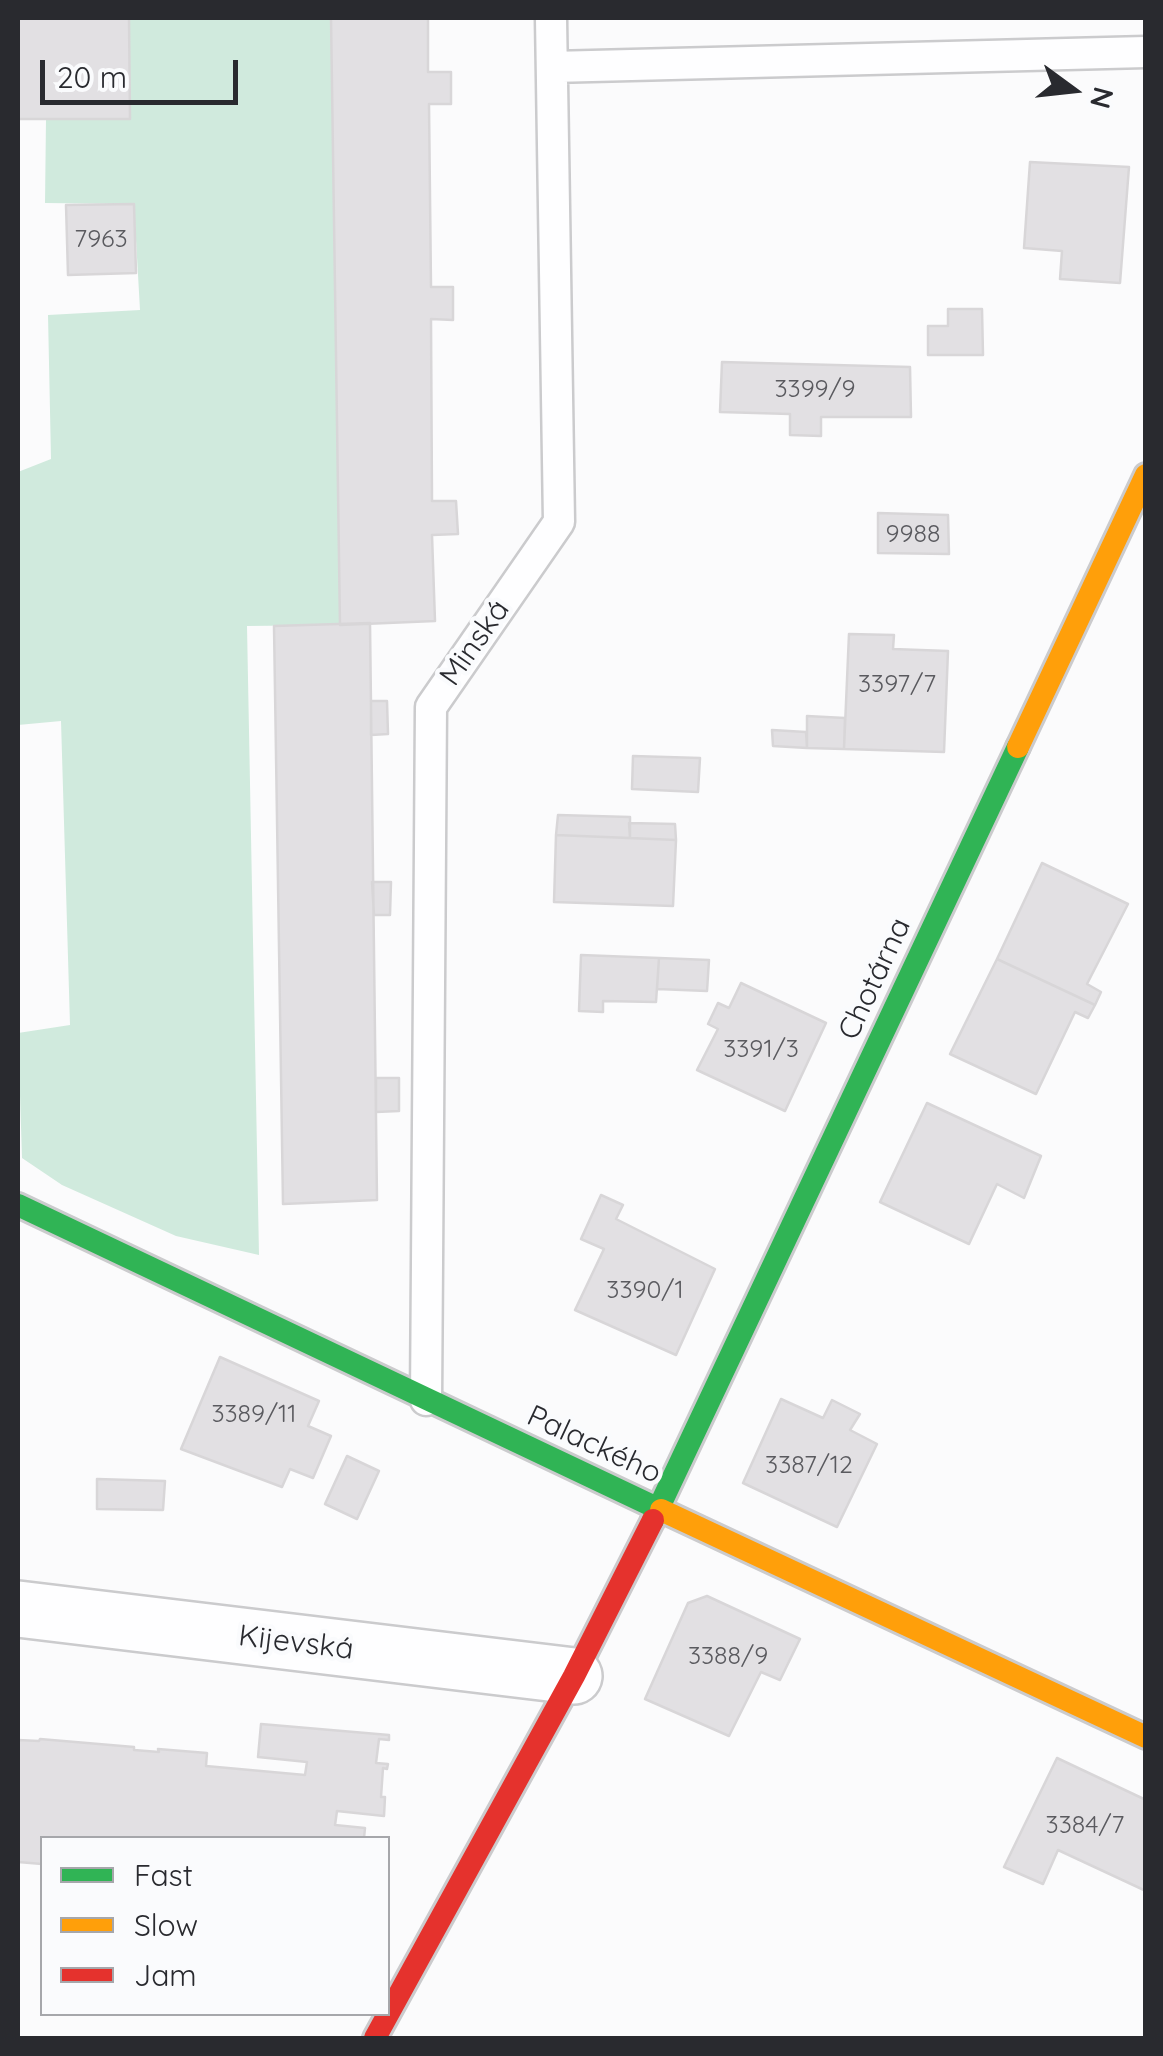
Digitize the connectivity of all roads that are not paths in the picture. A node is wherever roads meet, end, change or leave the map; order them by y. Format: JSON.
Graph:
{"nodes":[{"id":1,"x":551,"y":18,"type":"edge"},
{"id":2,"x":1146,"y":52,"type":"edge"},
{"id":3,"x":552,"y":67,"type":"junction"},
{"id":4,"x":1146,"y":475,"type":"edge"},
{"id":5,"x":18,"y":1205,"type":"edge"},
{"id":6,"x":426,"y":1400,"type":"junction"},
{"id":7,"x":658,"y":1509,"type":"junction"},
{"id":8,"x":18,"y":1609,"type":"edge"},
{"id":9,"x":574,"y":1676,"type":"junction"},
{"id":10,"x":1146,"y":1737,"type":"edge"},
{"id":11,"x":390,"y":2011,"type":"edge"},
{"id":12,"x":387,"y":2016,"type":"edge"},
{"id":13,"x":375,"y":2038,"type":"edge"}],
"edges":[{"from":1,"to":3,"type":"lane","name":"Minská"},
{"from":2,"to":3,"type":"lane"},
{"from":3,"to":6,"type":"lane","name":"Minská"},
{"from":4,"to":7,"type":"street","name":"Chotárna"},
{"from":5,"to":6,"type":"street","name":"Palackého"},
{"from":6,"to":7,"type":"street","name":"Palackého"},
{"from":7,"to":9,"type":"street"},
{"from":7,"to":10,"type":"street","name":"Palackého"},
{"from":8,"to":9,"type":"street","name":"Kijevská"},
{"from":9,"to":11,"type":"street"},
{"from":12,"to":13,"type":"street"}]}
